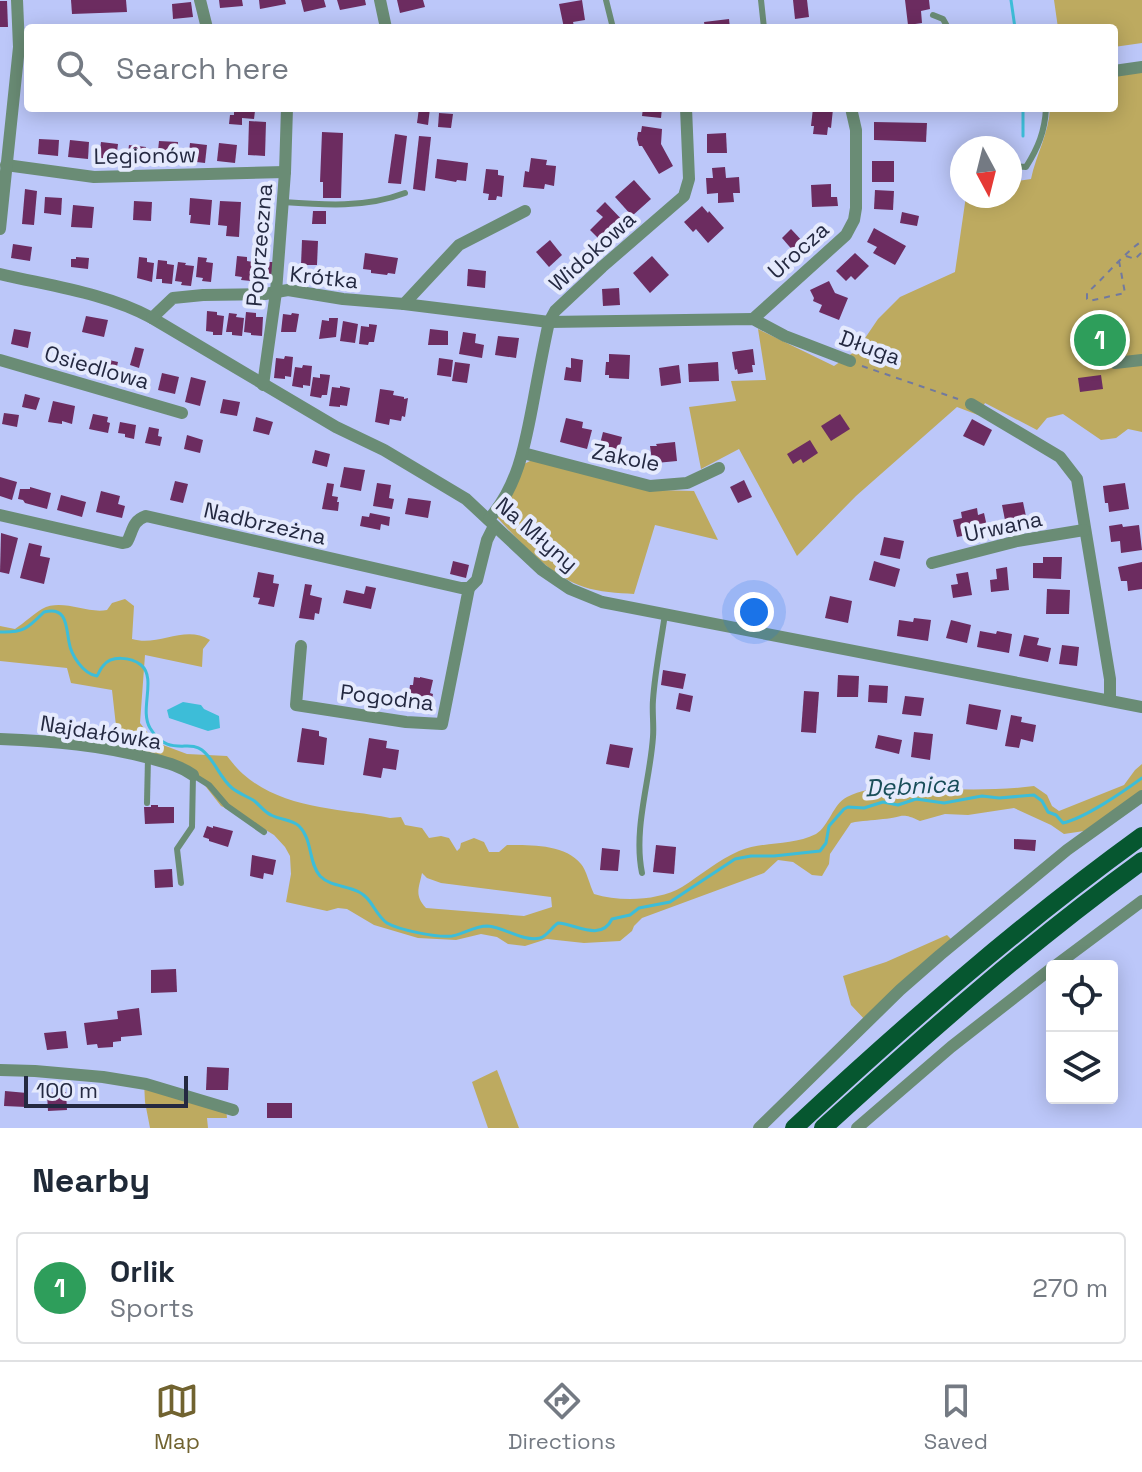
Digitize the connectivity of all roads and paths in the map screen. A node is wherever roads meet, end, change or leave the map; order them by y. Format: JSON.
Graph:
{"nodes":[{"id":1,"x":17,"y":0,"type":"edge"},
{"id":2,"x":200,"y":0,"type":"edge"},
{"id":3,"x":380,"y":0,"type":"edge"},
{"id":4,"x":606,"y":0,"type":"edge"},
{"id":5,"x":761,"y":0,"type":"edge"},
{"id":6,"x":933,"y":15,"type":"dead end"},
{"id":7,"x":206,"y":24,"type":"edge"},
{"id":8,"x":385,"y":24,"type":"edge"},
{"id":9,"x":612,"y":24,"type":"edge"},
{"id":10,"x":764,"y":24,"type":"edge"},
{"id":11,"x":946,"y":24,"type":"edge"},
{"id":12,"x":23,"y":42,"type":"edge"},
{"id":13,"x":1142,"y":67,"type":"edge"},
{"id":14,"x":1118,"y":70,"type":"edge"},
{"id":15,"x":287,"y":112,"type":"edge"},
{"id":16,"x":686,"y":112,"type":"edge"},
{"id":17,"x":852,"y":112,"type":"edge"},
{"id":18,"x":1046,"y":112,"type":"edge"},
{"id":19,"x":6,"y":165,"type":"junction"},
{"id":20,"x":1022,"y":167,"type":"edge"},
{"id":21,"x":285,"y":172,"type":"junction"},
{"id":22,"x":405,"y":193,"type":"dead end"},
{"id":23,"x":283,"y":202,"type":"junction"},
{"id":24,"x":525,"y":211,"type":"dead end"},
{"id":25,"x":0,"y":229,"type":"edge"},
{"id":26,"x":1142,"y":241,"type":"edge"},
{"id":27,"x":1142,"y":252,"type":"edge"},
{"id":28,"x":1125,"y":256,"type":"junction"},
{"id":29,"x":1119,"y":261,"type":"junction"},
{"id":30,"x":0,"y":274,"type":"edge"},
{"id":31,"x":276,"y":292,"type":"junction"},
{"id":32,"x":404,"y":304,"type":"junction"},
{"id":33,"x":152,"y":318,"type":"junction"},
{"id":34,"x":753,"y":319,"type":"junction"},
{"id":35,"x":549,"y":322,"type":"junction"},
{"id":36,"x":0,"y":360,"type":"edge"},
{"id":37,"x":1142,"y":360,"type":"edge"},
{"id":38,"x":850,"y":361,"type":"joint"},
{"id":39,"x":1115,"y":363,"type":"dead end"},
{"id":40,"x":263,"y":385,"type":"junction"},
{"id":41,"x":971,"y":404,"type":"joint"},
{"id":42,"x":182,"y":413,"type":"dead end"},
{"id":43,"x":523,"y":453,"type":"junction"},
{"id":44,"x":719,"y":468,"type":"dead end"},
{"id":45,"x":0,"y":515,"type":"edge"},
{"id":46,"x":492,"y":522,"type":"junction"},
{"id":47,"x":1084,"y":530,"type":"junction"},
{"id":48,"x":932,"y":563,"type":"dead end"},
{"id":49,"x":469,"y":588,"type":"junction"},
{"id":50,"x":665,"y":614,"type":"junction"},
{"id":51,"x":301,"y":646,"type":"dead end"},
{"id":52,"x":1110,"y":699,"type":"junction"},
{"id":53,"x":1142,"y":707,"type":"edge"},
{"id":54,"x":0,"y":739,"type":"edge"},
{"id":55,"x":148,"y":758,"type":"junction"},
{"id":56,"x":193,"y":775,"type":"junction"},
{"id":57,"x":1142,"y":796,"type":"edge"},
{"id":58,"x":147,"y":803,"type":"dead end"},
{"id":59,"x":264,"y":832,"type":"dead end"},
{"id":60,"x":1142,"y":836,"type":"edge"},
{"id":61,"x":1142,"y":861,"type":"edge"},
{"id":62,"x":642,"y":873,"type":"dead end"},
{"id":63,"x":181,"y":883,"type":"dead end"},
{"id":64,"x":1142,"y":901,"type":"edge"},
{"id":65,"x":1063,"y":960,"type":"edge"},
{"id":66,"x":1046,"y":973,"type":"edge"},
{"id":67,"x":0,"y":1070,"type":"edge"},
{"id":68,"x":233,"y":1110,"type":"dead end"},
{"id":69,"x":759,"y":1128,"type":"edge"},
{"id":70,"x":794,"y":1128,"type":"edge"},
{"id":71,"x":823,"y":1128,"type":"edge"},
{"id":72,"x":857,"y":1128,"type":"edge"}],
"edges":[{"from":1,"to":12,"type":"street"},
{"from":2,"to":7,"type":"street"},
{"from":3,"to":8,"type":"street"},
{"from":4,"to":9,"type":"lane"},
{"from":5,"to":10,"type":"lane"},
{"from":6,"to":11,"type":"lane"},
{"from":12,"to":19,"type":"street"},
{"from":13,"to":14,"type":"street"},
{"from":15,"to":21,"type":"street","name":"Poprzeczna"},
{"from":16,"to":35,"type":"street","name":"Widokowa"},
{"from":17,"to":34,"type":"street","name":"Urocza"},
{"from":18,"to":20,"type":"lane"},
{"from":19,"to":21,"type":"street","name":"Legionów"},
{"from":19,"to":25,"type":"street"},
{"from":21,"to":23,"type":"street","name":"Poprzeczna"},
{"from":22,"to":23,"type":"lane"},
{"from":23,"to":31,"type":"street","name":"Poprzeczna"},
{"from":24,"to":32,"type":"street"},
{"from":26,"to":28,"type":"path"},
{"from":27,"to":28,"type":"path"},
{"from":28,"to":29,"type":"path"},
{"from":29,"to":29,"type":"path"},
{"from":30,"to":33,"type":"street","name":"Na Młyny"},
{"from":31,"to":32,"type":"street","name":"Krótka"},
{"from":31,"to":33,"type":"street","name":"Krótka"},
{"from":31,"to":40,"type":"street","name":"Poprzeczna"},
{"from":32,"to":35,"type":"street","name":"Długa"},
{"from":33,"to":40,"type":"street","name":"Na Młyny"},
{"from":34,"to":35,"type":"street","name":"Długa"},
{"from":34,"to":38,"type":"street","name":"Długa"},
{"from":35,"to":43,"type":"street","name":"Widokowa"},
{"from":36,"to":42,"type":"street","name":"Osiedlowa"},
{"from":37,"to":39,"type":"street"},
{"from":38,"to":41,"type":"path","name":"Długa"},
{"from":40,"to":46,"type":"street","name":"Na Młyny"},
{"from":41,"to":47,"type":"street"},
{"from":43,"to":44,"type":"street","name":"Zakole"},
{"from":43,"to":46,"type":"street","name":"Widokowa"},
{"from":45,"to":49,"type":"street","name":"Nadbrzeżna"},
{"from":46,"to":49,"type":"street"},
{"from":46,"to":50,"type":"street","name":"Na Młyny"},
{"from":47,"to":48,"type":"street","name":"Urwana"},
{"from":47,"to":52,"type":"street"},
{"from":49,"to":51,"type":"street","name":"Pogodna"},
{"from":50,"to":52,"type":"street","name":"Na Młyny"},
{"from":50,"to":62,"type":"lane"},
{"from":52,"to":53,"type":"street","name":"Na Młyny"},
{"from":54,"to":55,"type":"street","name":"Najdałówka"},
{"from":55,"to":56,"type":"street","name":"Najdałówka"},
{"from":55,"to":58,"type":"lane"},
{"from":56,"to":59,"type":"lane"},
{"from":56,"to":63,"type":"lane"},
{"from":57,"to":69,"type":"street"},
{"from":60,"to":70,"type":"main road"},
{"from":61,"to":71,"type":"main road"},
{"from":64,"to":65,"type":"street"},
{"from":66,"to":72,"type":"street"},
{"from":67,"to":68,"type":"street"}]}
